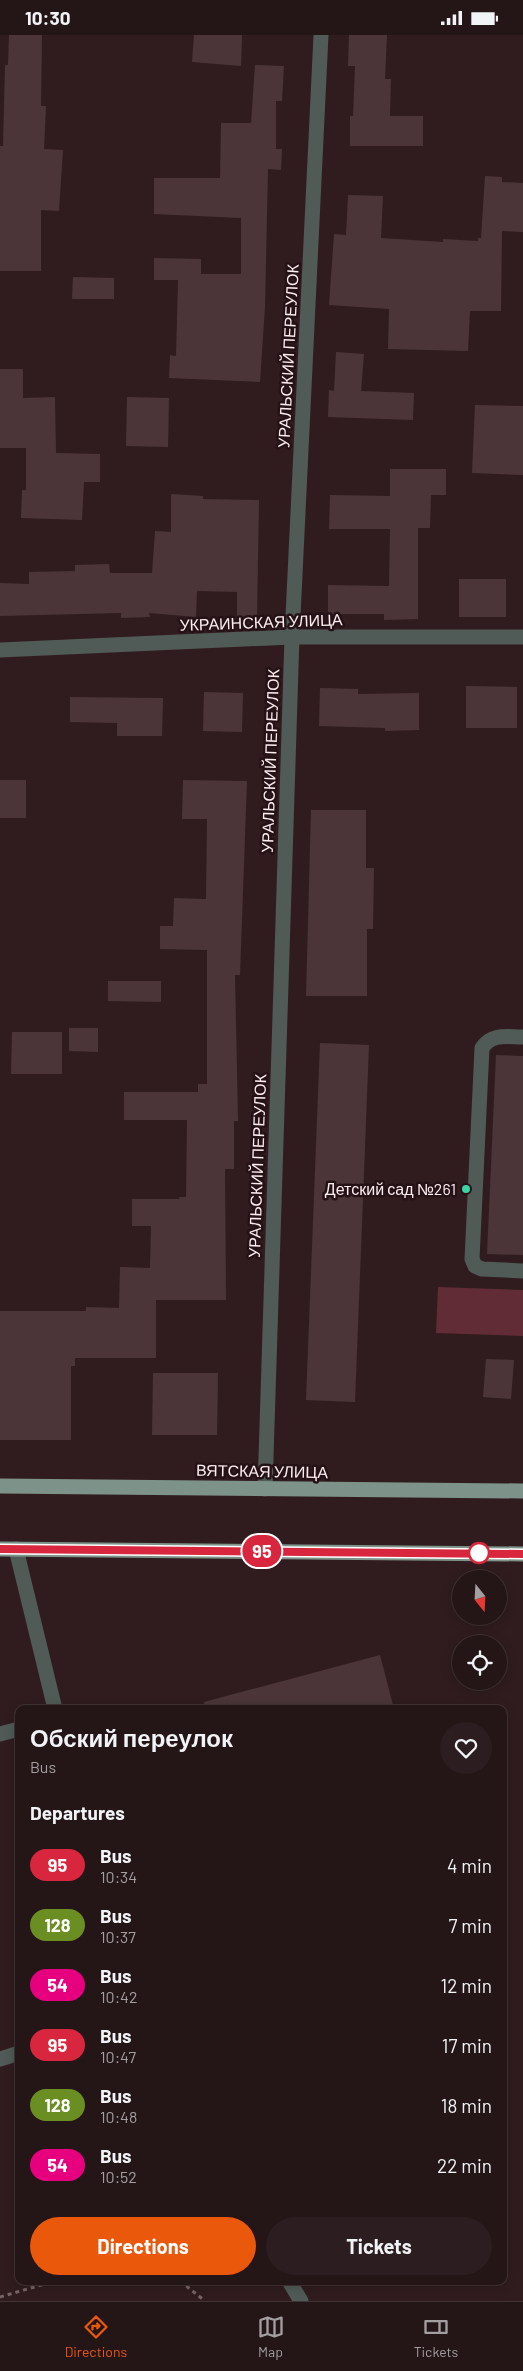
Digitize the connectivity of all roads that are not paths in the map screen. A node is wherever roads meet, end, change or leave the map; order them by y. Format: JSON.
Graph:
{"nodes":[{"id":1,"x":321,"y":35,"type":"edge"},
{"id":2,"x":292,"y":637,"type":"junction"},
{"id":3,"x":523,"y":637,"type":"edge"},
{"id":4,"x":0,"y":650,"type":"edge"},
{"id":5,"x":523,"y":1037,"type":"edge"},
{"id":6,"x":523,"y":1271,"type":"edge"},
{"id":7,"x":0,"y":1486,"type":"edge"},
{"id":8,"x":265,"y":1489,"type":"junction"},
{"id":9,"x":523,"y":1491,"type":"edge"},
{"id":10,"x":0,"y":1549,"type":"edge"},
{"id":11,"x":16,"y":1549,"type":"junction"},
{"id":12,"x":523,"y":1554,"type":"edge"},
{"id":13,"x":54,"y":1705,"type":"edge"},
{"id":14,"x":15,"y":1730,"type":"edge"},
{"id":15,"x":0,"y":1734,"type":"edge"},
{"id":16,"x":15,"y":2054,"type":"edge"},
{"id":17,"x":0,"y":2059,"type":"edge"},
{"id":18,"x":291,"y":2285,"type":"edge"},
{"id":19,"x":301,"y":2301,"type":"edge"}],
"edges":[{"from":1,"to":2,"type":"street","name":"УРАЛЬСКИЙ ПЕРЕУЛОК"},
{"from":2,"to":3,"type":"street","name":"УКРАИНСКАЯ УЛИЦА"},
{"from":2,"to":4,"type":"street","name":"УКРАИНСКАЯ УЛИЦА"},
{"from":2,"to":8,"type":"street","name":"УРАЛЬСКИЙ ПЕРЕУЛОК"},
{"from":5,"to":6,"type":"street"},
{"from":7,"to":8,"type":"main road","name":"ВЯТСКАЯ УЛИЦА"},
{"from":8,"to":9,"type":"main road","name":"ВЯТСКАЯ УЛИЦА"},
{"from":10,"to":11,"type":"main road"},
{"from":11,"to":12,"type":"main road"},
{"from":11,"to":13,"type":"street"},
{"from":14,"to":15,"type":"street"},
{"from":16,"to":17,"type":"street"},
{"from":18,"to":19,"type":"street"}]}
